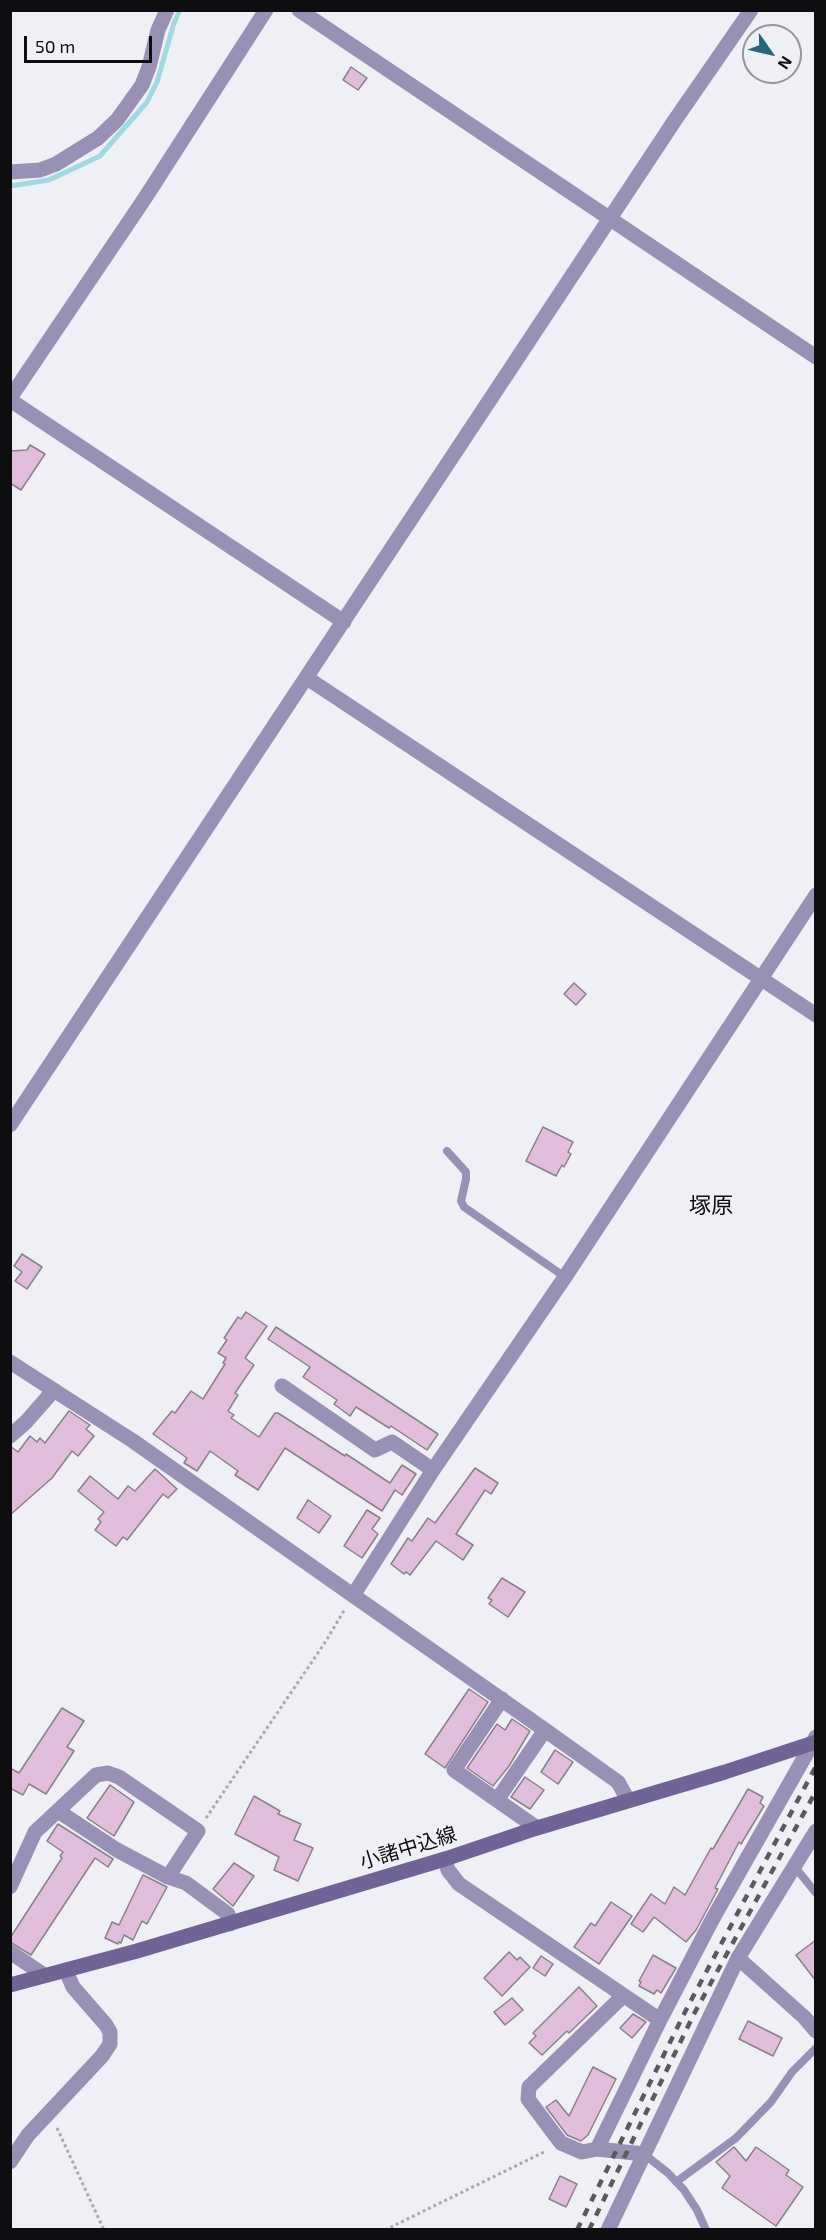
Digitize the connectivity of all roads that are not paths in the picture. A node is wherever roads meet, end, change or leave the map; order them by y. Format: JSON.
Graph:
{"nodes":[{"id":1,"x":167,"y":10,"type":"edge"},
{"id":2,"x":266,"y":10,"type":"edge"},
{"id":3,"x":299,"y":10,"type":"edge"},
{"id":4,"x":751,"y":10,"type":"edge"},
{"id":5,"x":10,"y":172,"type":"edge"},
{"id":6,"x":610,"y":220,"type":"junction"},
{"id":7,"x":816,"y":357,"type":"edge"},
{"id":8,"x":10,"y":399,"type":"edge"},
{"id":9,"x":344,"y":622,"type":"junction"},
{"id":10,"x":307,"y":678,"type":"junction"},
{"id":11,"x":816,"y":895,"type":"edge"},
{"id":12,"x":761,"y":979,"type":"junction"},
{"id":13,"x":816,"y":1015,"type":"edge"},
{"id":14,"x":10,"y":1125,"type":"edge"},
{"id":15,"x":447,"y":1151,"type":"dead end"},
{"id":16,"x":565,"y":1277,"type":"junction"},
{"id":17,"x":10,"y":1362,"type":"edge"},
{"id":18,"x":282,"y":1386,"type":"dead end"},
{"id":19,"x":54,"y":1390,"type":"junction"},
{"id":20,"x":10,"y":1436,"type":"edge"},
{"id":21,"x":433,"y":1470,"type":"junction"},
{"id":22,"x":354,"y":1594,"type":"junction"},
{"id":23,"x":502,"y":1699,"type":"junction"},
{"id":24,"x":545,"y":1730,"type":"junction"},
{"id":25,"x":815,"y":1741,"type":"edge"},
{"id":26,"x":497,"y":1800,"type":"junction"},
{"id":27,"x":628,"y":1800,"type":"junction"},
{"id":28,"x":58,"y":1811,"type":"junction"},
{"id":29,"x":537,"y":1828,"type":"junction"},
{"id":30,"x":816,"y":1831,"type":"edge"},
{"id":31,"x":445,"y":1859,"type":"junction"},
{"id":32,"x":794,"y":1866,"type":"junction"},
{"id":33,"x":168,"y":1876,"type":"junction"},
{"id":34,"x":10,"y":1887,"type":"edge"},
{"id":35,"x":816,"y":1893,"type":"edge"},
{"id":36,"x":230,"y":1924,"type":"junction"},
{"id":37,"x":10,"y":1952,"type":"edge"},
{"id":38,"x":738,"y":1958,"type":"junction"},
{"id":39,"x":66,"y":1971,"type":"junction"},
{"id":40,"x":44,"y":1975,"type":"junction"},
{"id":41,"x":10,"y":1985,"type":"edge"},
{"id":42,"x":623,"y":1996,"type":"junction"},
{"id":43,"x":660,"y":2020,"type":"junction"},
{"id":44,"x":816,"y":2031,"type":"edge"},
{"id":45,"x":816,"y":2048,"type":"edge"},
{"id":46,"x":597,"y":2149,"type":"junction"},
{"id":47,"x":644,"y":2154,"type":"junction"},
{"id":48,"x":10,"y":2162,"type":"edge"},
{"id":49,"x":676,"y":2182,"type":"junction"},
{"id":50,"x":608,"y":2229,"type":"edge"},
{"id":51,"x":706,"y":2229,"type":"edge"}],
"edges":[{"from":1,"to":5,"type":"street"},
{"from":2,"to":8,"type":"street"},
{"from":3,"to":6,"type":"street"},
{"from":4,"to":6,"type":"street"},
{"from":6,"to":7,"type":"street"},
{"from":6,"to":9,"type":"street"},
{"from":8,"to":9,"type":"street"},
{"from":9,"to":10,"type":"street"},
{"from":10,"to":12,"type":"street"},
{"from":10,"to":14,"type":"street"},
{"from":11,"to":12,"type":"street"},
{"from":12,"to":13,"type":"street"},
{"from":12,"to":16,"type":"street"},
{"from":15,"to":16,"type":"lane"},
{"from":16,"to":21,"type":"street"},
{"from":17,"to":19,"type":"street"},
{"from":18,"to":21,"type":"street"},
{"from":19,"to":20,"type":"street"},
{"from":19,"to":22,"type":"street"},
{"from":21,"to":22,"type":"street"},
{"from":22,"to":23,"type":"street"},
{"from":23,"to":24,"type":"street"},
{"from":23,"to":26,"type":"street"},
{"from":24,"to":26,"type":"street"},
{"from":24,"to":27,"type":"street"},
{"from":25,"to":27,"type":"main road","name":"小諸中込線"},
{"from":25,"to":43,"type":"street"},
{"from":26,"to":29,"type":"street"},
{"from":27,"to":29,"type":"main road","name":"小諸中込線"},
{"from":28,"to":33,"type":"street"},
{"from":28,"to":33,"type":"street"},
{"from":28,"to":34,"type":"street"},
{"from":29,"to":31,"type":"main road","name":"小諸中込線"},
{"from":30,"to":32,"type":"street"},
{"from":31,"to":36,"type":"main road","name":"小諸中込線"},
{"from":31,"to":42,"type":"street"},
{"from":32,"to":35,"type":"lane"},
{"from":32,"to":38,"type":"street"},
{"from":33,"to":36,"type":"street"},
{"from":36,"to":39,"type":"main road","name":"小諸中込線"},
{"from":37,"to":40,"type":"street"},
{"from":38,"to":44,"type":"street"},
{"from":38,"to":47,"type":"street"},
{"from":39,"to":40,"type":"main road","name":"小諸中込線"},
{"from":39,"to":48,"type":"street"},
{"from":40,"to":41,"type":"main road","name":"小諸中込線"},
{"from":42,"to":43,"type":"street"},
{"from":42,"to":46,"type":"street"},
{"from":43,"to":46,"type":"street"},
{"from":45,"to":49,"type":"lane"},
{"from":46,"to":47,"type":"street"},
{"from":47,"to":49,"type":"lane"},
{"from":47,"to":50,"type":"street"},
{"from":49,"to":51,"type":"lane"}]}
